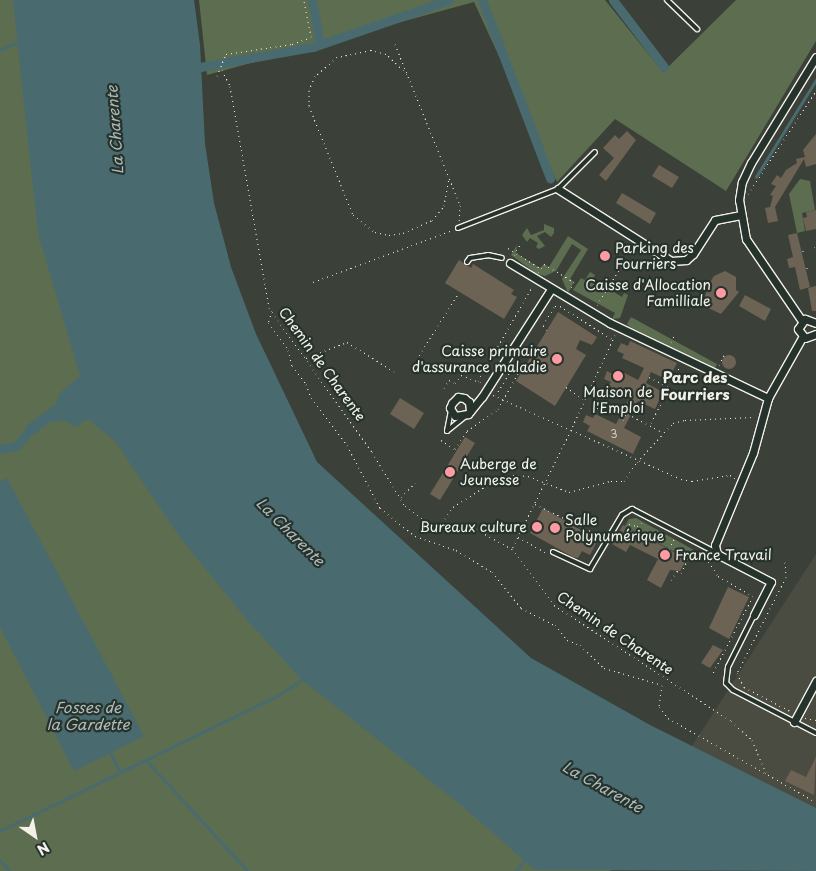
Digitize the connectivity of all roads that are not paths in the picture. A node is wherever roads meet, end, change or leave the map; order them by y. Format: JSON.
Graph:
{"nodes":[{"id":1,"x":667,"y":0,"type":"edge"},
{"id":2,"x":697,"y":29,"type":"dead end"},
{"id":3,"x":816,"y":57,"type":"edge"},
{"id":4,"x":595,"y":152,"type":"dead end"},
{"id":5,"x":558,"y":189,"type":"junction"},
{"id":6,"x":740,"y":215,"type":"junction"},
{"id":7,"x":458,"y":228,"type":"road end"},
{"id":8,"x":502,"y":258,"type":"dead end"},
{"id":9,"x":467,"y":262,"type":"dead end"},
{"id":10,"x":510,"y":263,"type":"road end"},
{"id":11,"x":551,"y":288,"type":"junction"},
{"id":12,"x":802,"y":321,"type":"junction"},
{"id":13,"x":816,"y":322,"type":"edge"},
{"id":14,"x":803,"y":336,"type":"junction"},
{"id":15,"x":815,"y":336,"type":"edge"},
{"id":16,"x":486,"y":392,"type":"junction"},
{"id":17,"x":464,"y":398,"type":"junction"},
{"id":18,"x":768,"y":398,"type":"junction"},
{"id":19,"x":451,"y":411,"type":"junction"},
{"id":20,"x":470,"y":412,"type":"junction"},
{"id":21,"x":464,"y":417,"type":"junction"},
{"id":22,"x":553,"y":552,"type":"road end"},
{"id":23,"x":717,"y":554,"type":"junction"},
{"id":24,"x":754,"y":615,"type":"joint"},
{"id":25,"x":816,"y":681,"type":"edge"},
{"id":26,"x":796,"y":719,"type":"junction"},
{"id":27,"x":816,"y":733,"type":"edge"}],
"edges":[{"from":1,"to":2,"type":"lane"},
{"from":3,"to":6,"type":"street"},
{"from":4,"to":5,"type":"lane"},
{"from":5,"to":6,"type":"street"},
{"from":5,"to":7,"type":"lane"},
{"from":6,"to":12,"type":"street"},
{"from":8,"to":9,"type":"lane"},
{"from":10,"to":11,"type":"street"},
{"from":11,"to":16,"type":"street"},
{"from":11,"to":18,"type":"street"},
{"from":12,"to":13,"type":"street"},
{"from":12,"to":14,"type":"street"},
{"from":14,"to":15,"type":"street"},
{"from":14,"to":18,"type":"street"},
{"from":16,"to":17,"type":"street"},
{"from":16,"to":20,"type":"street"},
{"from":17,"to":19,"type":"street"},
{"from":17,"to":20,"type":"street"},
{"from":18,"to":23,"type":"street"},
{"from":19,"to":21,"type":"street"},
{"from":19,"to":21,"type":"lane"},
{"from":20,"to":21,"type":"street"},
{"from":22,"to":23,"type":"lane"},
{"from":23,"to":24,"type":"street"},
{"from":24,"to":26,"type":"lane"},
{"from":25,"to":26,"type":"street"},
{"from":26,"to":27,"type":"lane"}]}
